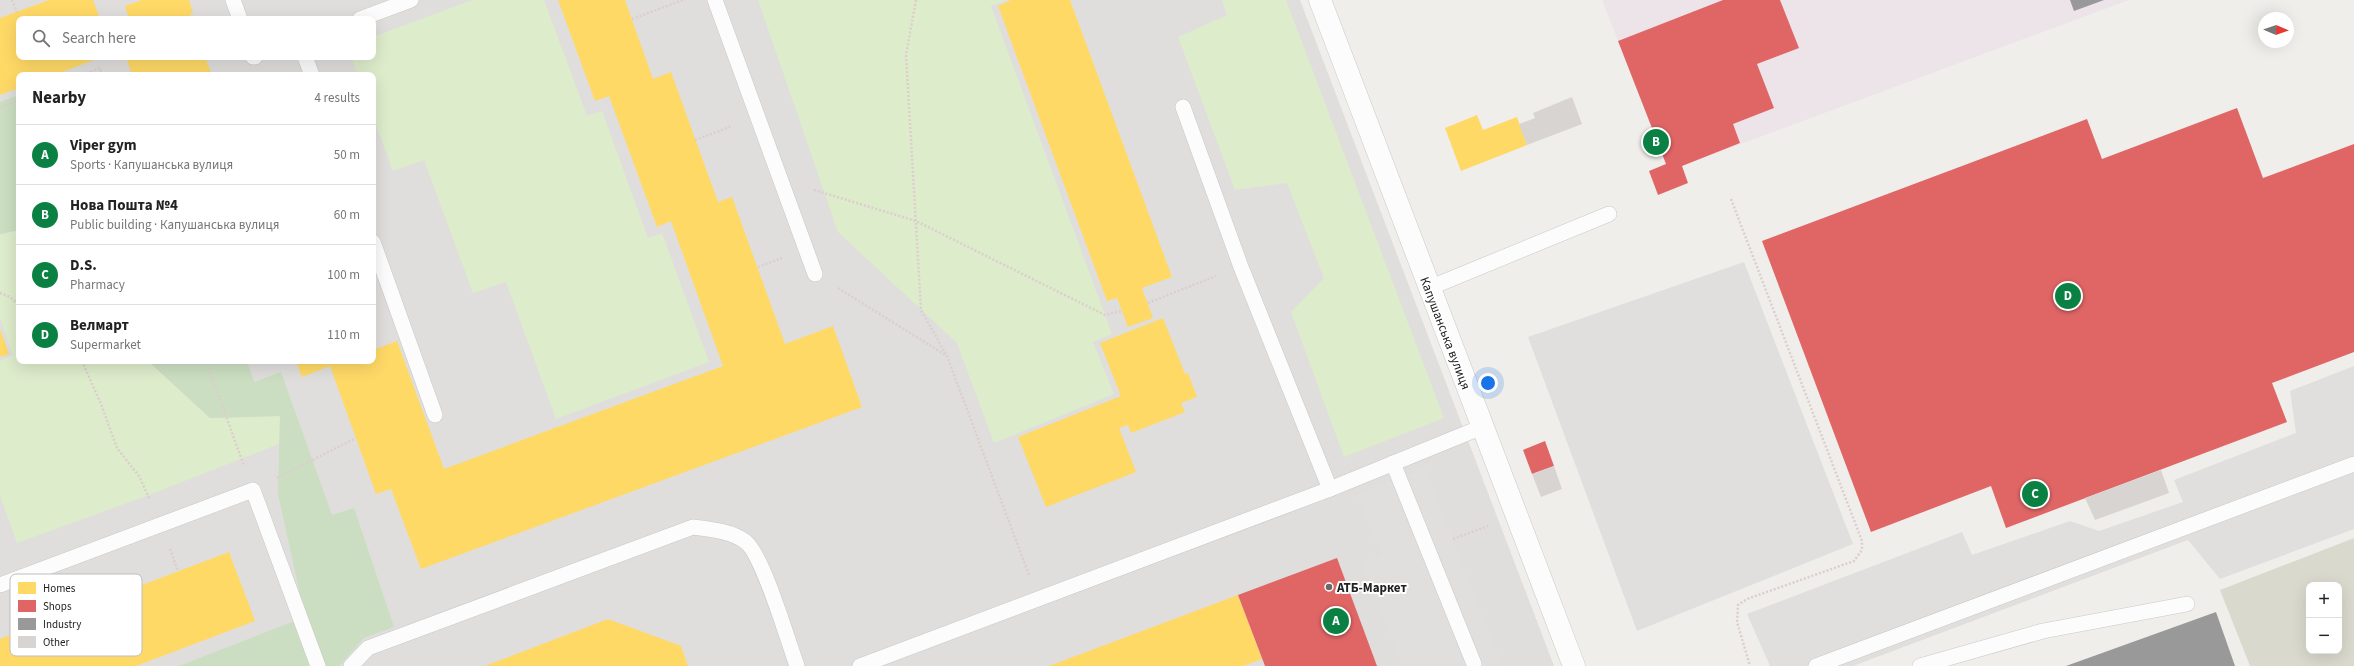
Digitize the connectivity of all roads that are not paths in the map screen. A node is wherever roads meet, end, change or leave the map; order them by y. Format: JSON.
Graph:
{"nodes":[{"id":1,"x":233,"y":0,"type":"edge"},
{"id":2,"x":412,"y":0,"type":"edge"},
{"id":3,"x":715,"y":0,"type":"edge"},
{"id":4,"x":1320,"y":0,"type":"edge"},
{"id":5,"x":239,"y":16,"type":"edge"},
{"id":6,"x":368,"y":16,"type":"edge"},
{"id":7,"x":306,"y":60,"type":"edge"},
{"id":8,"x":311,"y":72,"type":"edge"},
{"id":9,"x":1183,"y":107,"type":"dead end"},
{"id":10,"x":1609,"y":214,"type":"dead end"},
{"id":11,"x":376,"y":250,"type":"edge"},
{"id":12,"x":815,"y":274,"type":"road end"},
{"id":13,"x":1429,"y":288,"type":"junction"},
{"id":14,"x":435,"y":414,"type":"dead end"},
{"id":15,"x":1482,"y":427,"type":"junction"},
{"id":16,"x":1394,"y":462,"type":"junction"},
{"id":17,"x":2354,"y":464,"type":"edge"},
{"id":18,"x":1330,"y":489,"type":"junction"},
{"id":19,"x":29,"y":574,"type":"edge"},
{"id":20,"x":10,"y":581,"type":"edge"},
{"id":21,"x":0,"y":585,"type":"edge"},
{"id":22,"x":2187,"y":604,"type":"dead end"},
{"id":23,"x":1474,"y":664,"type":"dead end"},
{"id":24,"x":318,"y":666,"type":"edge"},
{"id":25,"x":351,"y":666,"type":"edge"},
{"id":26,"x":797,"y":666,"type":"edge"},
{"id":27,"x":860,"y":666,"type":"edge"},
{"id":28,"x":1574,"y":666,"type":"edge"},
{"id":29,"x":1816,"y":666,"type":"edge"},
{"id":30,"x":1920,"y":666,"type":"edge"}],
"edges":[{"from":1,"to":5,"type":"lane"},
{"from":2,"to":6,"type":"lane"},
{"from":3,"to":12,"type":"lane"},
{"from":4,"to":13,"type":"street","name":"Капушанська вулиця"},
{"from":7,"to":8,"type":"lane"},
{"from":9,"to":18,"type":"lane"},
{"from":10,"to":13,"type":"lane"},
{"from":11,"to":14,"type":"lane"},
{"from":13,"to":15,"type":"street","name":"Капушанська вулиця"},
{"from":15,"to":16,"type":"lane"},
{"from":15,"to":28,"type":"street","name":"Капушанська вулиця"},
{"from":16,"to":18,"type":"lane"},
{"from":16,"to":23,"type":"lane"},
{"from":17,"to":29,"type":"lane"},
{"from":18,"to":27,"type":"lane"},
{"from":19,"to":24,"type":"lane"},
{"from":20,"to":21,"type":"lane"},
{"from":22,"to":30,"type":"lane"},
{"from":25,"to":26,"type":"lane"}]}
